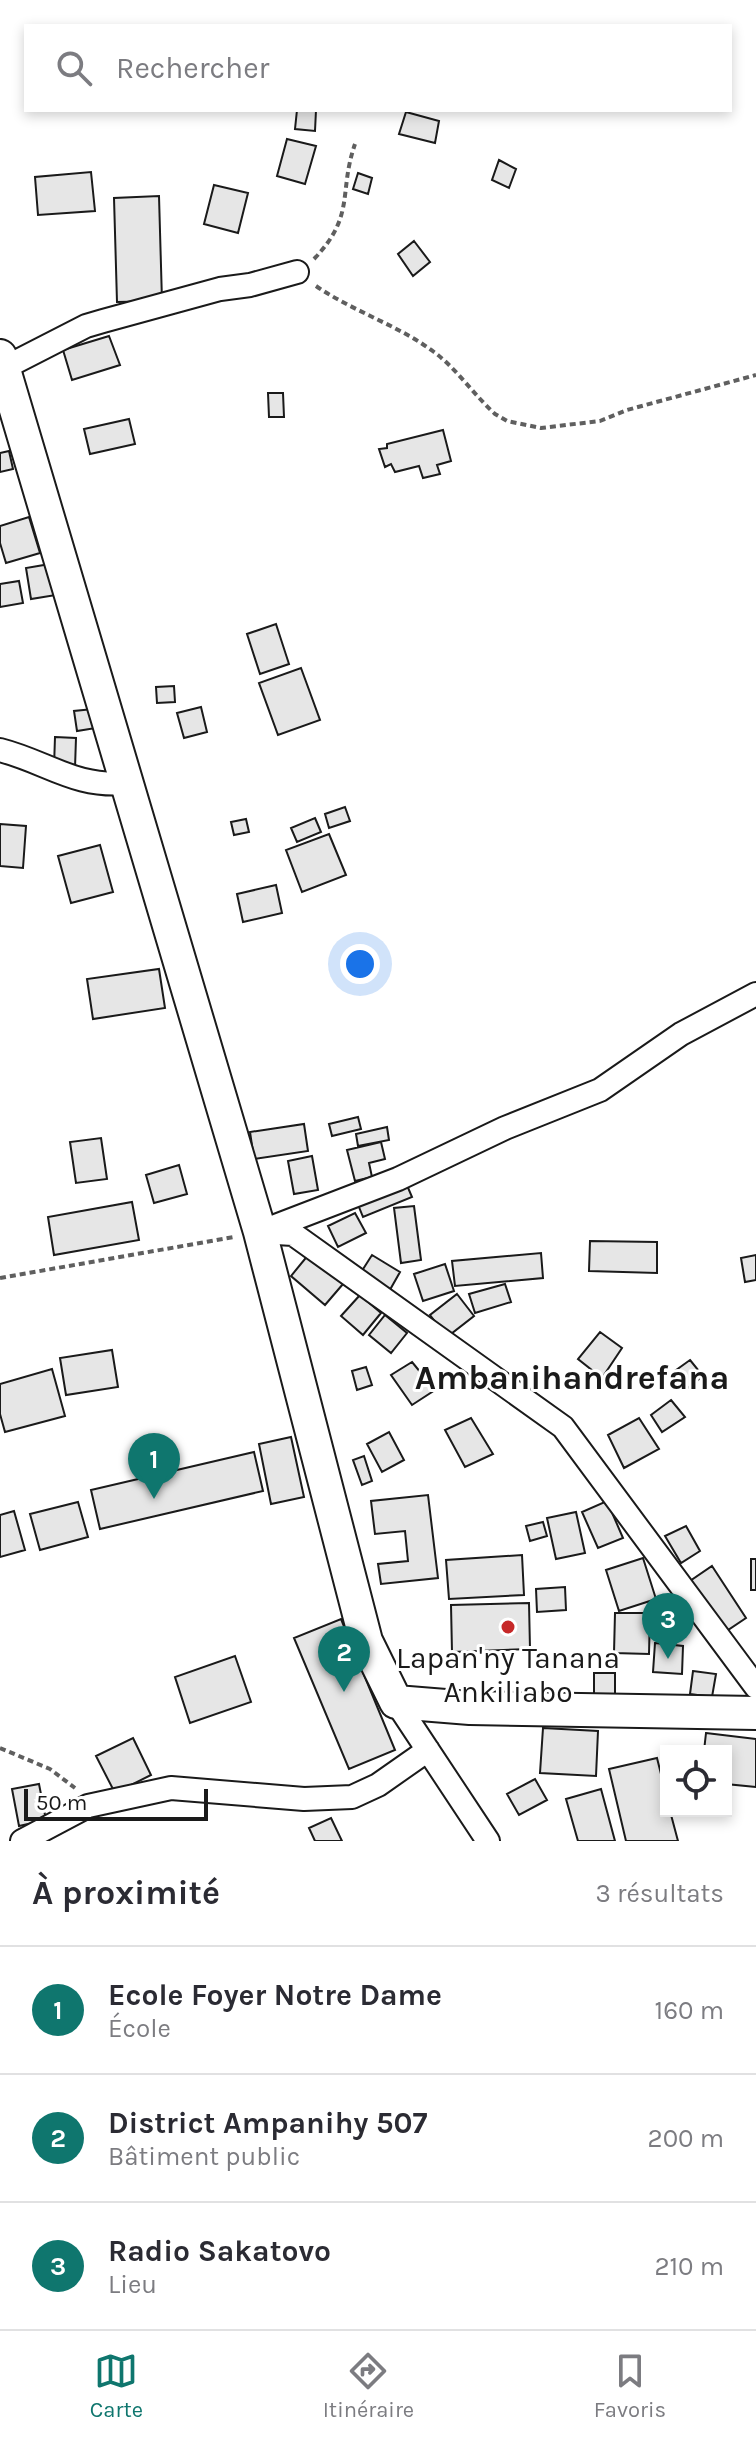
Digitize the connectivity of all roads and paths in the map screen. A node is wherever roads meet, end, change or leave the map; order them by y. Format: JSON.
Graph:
{"nodes":[{"id":1,"x":355,"y":144,"type":"dead end"},
{"id":2,"x":297,"y":272,"type":"junction"},
{"id":3,"x":2,"y":362,"type":"edge"},
{"id":4,"x":756,"y":375,"type":"edge"},
{"id":5,"x":0,"y":750,"type":"edge"},
{"id":6,"x":127,"y":783,"type":"junction"},
{"id":7,"x":756,"y":994,"type":"edge"},
{"id":8,"x":260,"y":1232,"type":"junction"},
{"id":9,"x":0,"y":1278,"type":"edge"},
{"id":10,"x":756,"y":1687,"type":"edge"},
{"id":11,"x":396,"y":1702,"type":"junction"},
{"id":12,"x":756,"y":1713,"type":"edge"},
{"id":13,"x":0,"y":1748,"type":"edge"},
{"id":14,"x":428,"y":1750,"type":"junction"},
{"id":15,"x":88,"y":1806,"type":"junction"},
{"id":16,"x":22,"y":1841,"type":"edge"},
{"id":17,"x":488,"y":1841,"type":"edge"}],
"edges":[{"from":1,"to":2,"type":"path"},
{"from":2,"to":3,"type":"street"},
{"from":2,"to":4,"type":"path"},
{"from":3,"to":6,"type":"main road"},
{"from":5,"to":6,"type":"street"},
{"from":6,"to":8,"type":"main road"},
{"from":7,"to":8,"type":"street"},
{"from":8,"to":9,"type":"path"},
{"from":8,"to":10,"type":"street"},
{"from":8,"to":11,"type":"main road"},
{"from":11,"to":12,"type":"main road"},
{"from":11,"to":14,"type":"street"},
{"from":13,"to":15,"type":"path"},
{"from":14,"to":15,"type":"street"},
{"from":14,"to":17,"type":"street"},
{"from":15,"to":16,"type":"street"}]}
